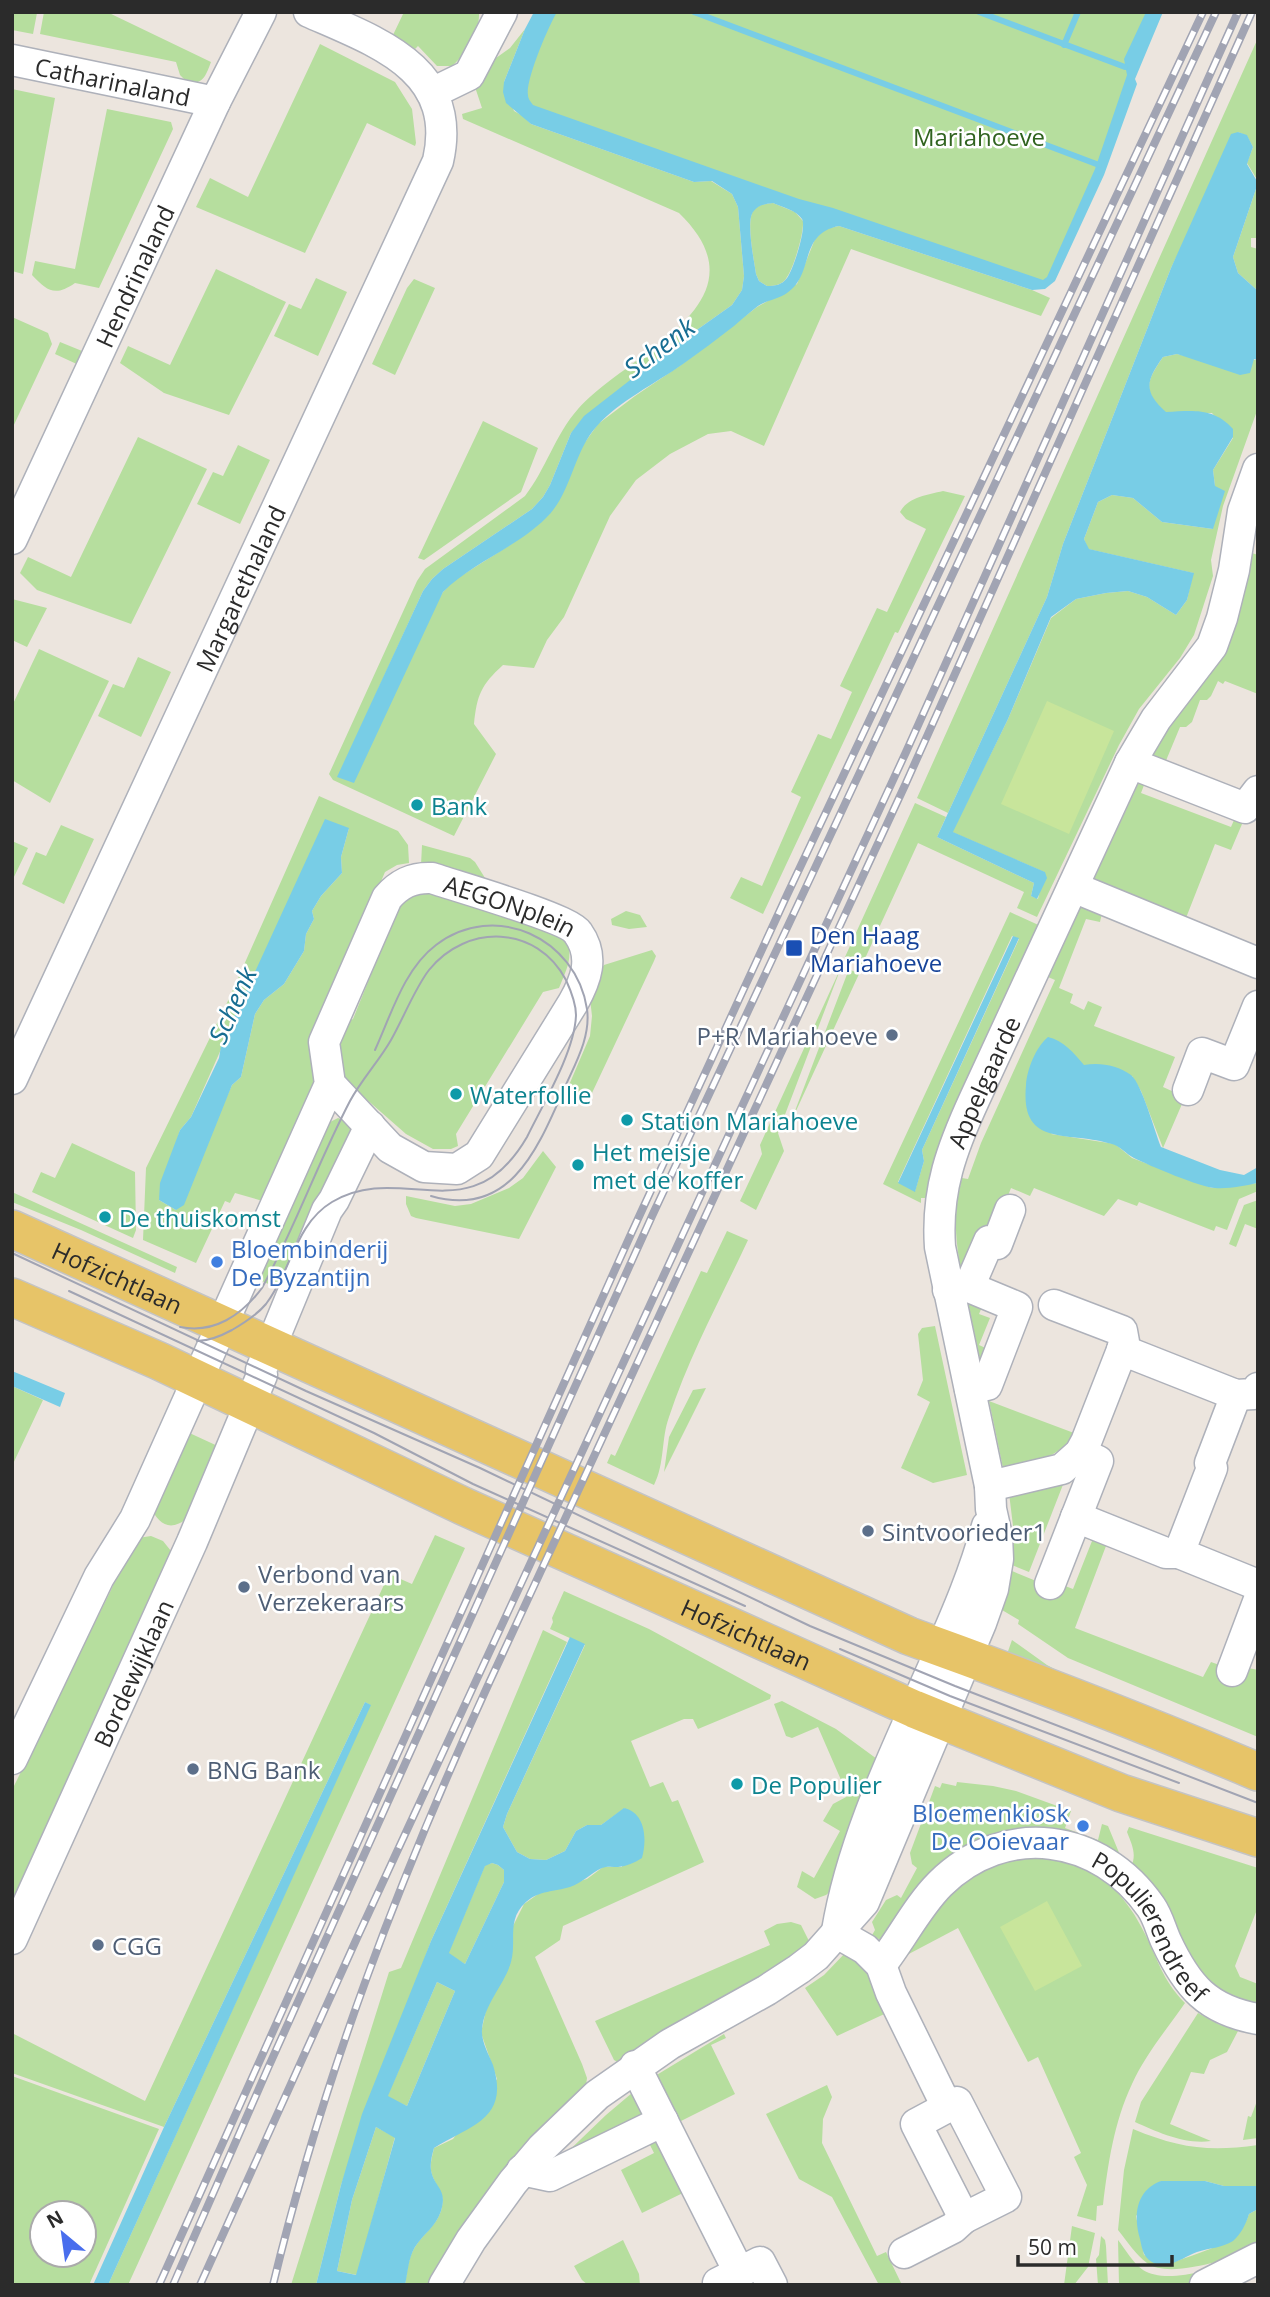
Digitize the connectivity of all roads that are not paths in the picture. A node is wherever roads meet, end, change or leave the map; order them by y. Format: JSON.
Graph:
{"nodes":[{"id":1,"x":261,"y":12,"type":"edge"},
{"id":2,"x":309,"y":12,"type":"edge"},
{"id":3,"x":502,"y":12,"type":"edge"},
{"id":4,"x":12,"y":60,"type":"edge"},
{"id":5,"x":432,"y":93,"type":"junction"},
{"id":6,"x":215,"y":102,"type":"junction"},
{"id":7,"x":1258,"y":469,"type":"edge"},
{"id":8,"x":12,"y":539,"type":"edge"},
{"id":9,"x":1130,"y":763,"type":"junction"},
{"id":10,"x":1258,"y":791,"type":"edge"},
{"id":11,"x":1073,"y":887,"type":"junction"},
{"id":12,"x":1258,"y":963,"type":"edge"},
{"id":13,"x":1258,"y":1006,"type":"edge"},
{"id":14,"x":12,"y":1079,"type":"edge"},
{"id":15,"x":330,"y":1084,"type":"junction"},
{"id":16,"x":1188,"y":1090,"type":"dead end"},
{"id":17,"x":370,"y":1126,"type":"junction"},
{"id":18,"x":1010,"y":1210,"type":"dead end"},
{"id":19,"x":12,"y":1229,"type":"edge"},
{"id":20,"x":959,"y":1288,"type":"junction"},
{"id":21,"x":12,"y":1297,"type":"edge"},
{"id":22,"x":1054,"y":1304,"type":"dead end"},
{"id":23,"x":223,"y":1325,"type":"junction"},
{"id":24,"x":271,"y":1347,"type":"junction"},
{"id":25,"x":1122,"y":1350,"type":"junction"},
{"id":26,"x":198,"y":1380,"type":"junction"},
{"id":27,"x":970,"y":1389,"type":"junction"},
{"id":28,"x":1251,"y":1393,"type":"edge"},
{"id":29,"x":248,"y":1405,"type":"junction"},
{"id":30,"x":1080,"y":1453,"type":"junction"},
{"id":31,"x":991,"y":1497,"type":"junction"},
{"id":32,"x":1076,"y":1517,"type":"junction"},
{"id":33,"x":1179,"y":1553,"type":"junction"},
{"id":34,"x":1050,"y":1584,"type":"dead end"},
{"id":35,"x":1258,"y":1585,"type":"edge"},
{"id":36,"x":1258,"y":1602,"type":"edge"},
{"id":37,"x":954,"y":1652,"type":"junction"},
{"id":38,"x":1232,"y":1671,"type":"dead end"},
{"id":39,"x":927,"y":1715,"type":"junction"},
{"id":40,"x":12,"y":1759,"type":"edge"},
{"id":41,"x":1258,"y":1772,"type":"edge"},
{"id":42,"x":1258,"y":1838,"type":"edge"},
{"id":43,"x":837,"y":1933,"type":"junction"},
{"id":44,"x":12,"y":1940,"type":"edge"},
{"id":45,"x":881,"y":1965,"type":"junction"},
{"id":46,"x":1258,"y":2019,"type":"edge"},
{"id":47,"x":635,"y":2066,"type":"junction"},
{"id":48,"x":947,"y":2107,"type":"junction"},
{"id":49,"x":663,"y":2121,"type":"junction"},
{"id":50,"x":522,"y":2170,"type":"junction"},
{"id":51,"x":964,"y":2218,"type":"junction"},
{"id":52,"x":904,"y":2253,"type":"dead end"},
{"id":53,"x":1258,"y":2258,"type":"edge"},
{"id":54,"x":729,"y":2278,"type":"edge"},
{"id":55,"x":453,"y":2281,"type":"edge"},
{"id":56,"x":772,"y":2285,"type":"edge"},
{"id":57,"x":1205,"y":2285,"type":"edge"}],
"edges":[{"from":1,"to":6,"type":"street","name":"Hendrinaland"},
{"from":2,"to":5,"type":"street"},
{"from":3,"to":5,"type":"street"},
{"from":4,"to":6,"type":"street","name":"Catharinaland"},
{"from":5,"to":14,"type":"street","name":"Margarethaland"},
{"from":6,"to":8,"type":"street","name":"Hendrinaland"},
{"from":7,"to":9,"type":"street","name":"Appelgaarde"},
{"from":9,"to":10,"type":"street"},
{"from":9,"to":11,"type":"street","name":"Appelgaarde"},
{"from":11,"to":12,"type":"street"},
{"from":11,"to":20,"type":"street","name":"Appelgaarde"},
{"from":13,"to":16,"type":"street"},
{"from":15,"to":17,"type":"street","name":"AEGONplein"},
{"from":15,"to":17,"type":"street","name":"AEGONplein"},
{"from":15,"to":23,"type":"street"},
{"from":17,"to":24,"type":"street"},
{"from":18,"to":20,"type":"street"},
{"from":19,"to":23,"type":"main road","name":"Hofzichtlaan"},
{"from":20,"to":27,"type":"street","name":"Appelgaarde"},
{"from":20,"to":27,"type":"street"},
{"from":21,"to":26,"type":"main road","name":"Hofzichtlaan"},
{"from":22,"to":25,"type":"street"},
{"from":23,"to":24,"type":"main road","name":"Hofzichtlaan"},
{"from":23,"to":26,"type":"street"},
{"from":24,"to":29,"type":"street"},
{"from":24,"to":37,"type":"main road","name":"Hofzichtlaan"},
{"from":25,"to":28,"type":"street"},
{"from":25,"to":30,"type":"street"},
{"from":26,"to":29,"type":"main road","name":"Hofzichtlaan"},
{"from":26,"to":40,"type":"street"},
{"from":27,"to":31,"type":"street","name":"Appelgaarde"},
{"from":28,"to":33,"type":"street"},
{"from":29,"to":39,"type":"main road","name":"Hofzichtlaan"},
{"from":29,"to":44,"type":"street","name":"Bordewijklaan"},
{"from":30,"to":31,"type":"street"},
{"from":30,"to":32,"type":"street"},
{"from":31,"to":37,"type":"street","name":"Appelgaarde"},
{"from":32,"to":33,"type":"street"},
{"from":32,"to":34,"type":"street"},
{"from":33,"to":35,"type":"street"},
{"from":36,"to":38,"type":"street"},
{"from":37,"to":39,"type":"street"},
{"from":37,"to":41,"type":"main road","name":"Hofzichtlaan"},
{"from":39,"to":42,"type":"main road","name":"Hofzichtlaan"},
{"from":39,"to":43,"type":"street"},
{"from":43,"to":45,"type":"street"},
{"from":43,"to":47,"type":"street"},
{"from":45,"to":46,"type":"street","name":"Populierendreef"},
{"from":45,"to":48,"type":"street"},
{"from":47,"to":49,"type":"street"},
{"from":47,"to":50,"type":"street"},
{"from":48,"to":51,"type":"street"},
{"from":48,"to":51,"type":"street"},
{"from":49,"to":50,"type":"street"},
{"from":49,"to":54,"type":"street"},
{"from":50,"to":55,"type":"street"},
{"from":51,"to":52,"type":"street"},
{"from":53,"to":57,"type":"street"},
{"from":54,"to":56,"type":"street"}]}
